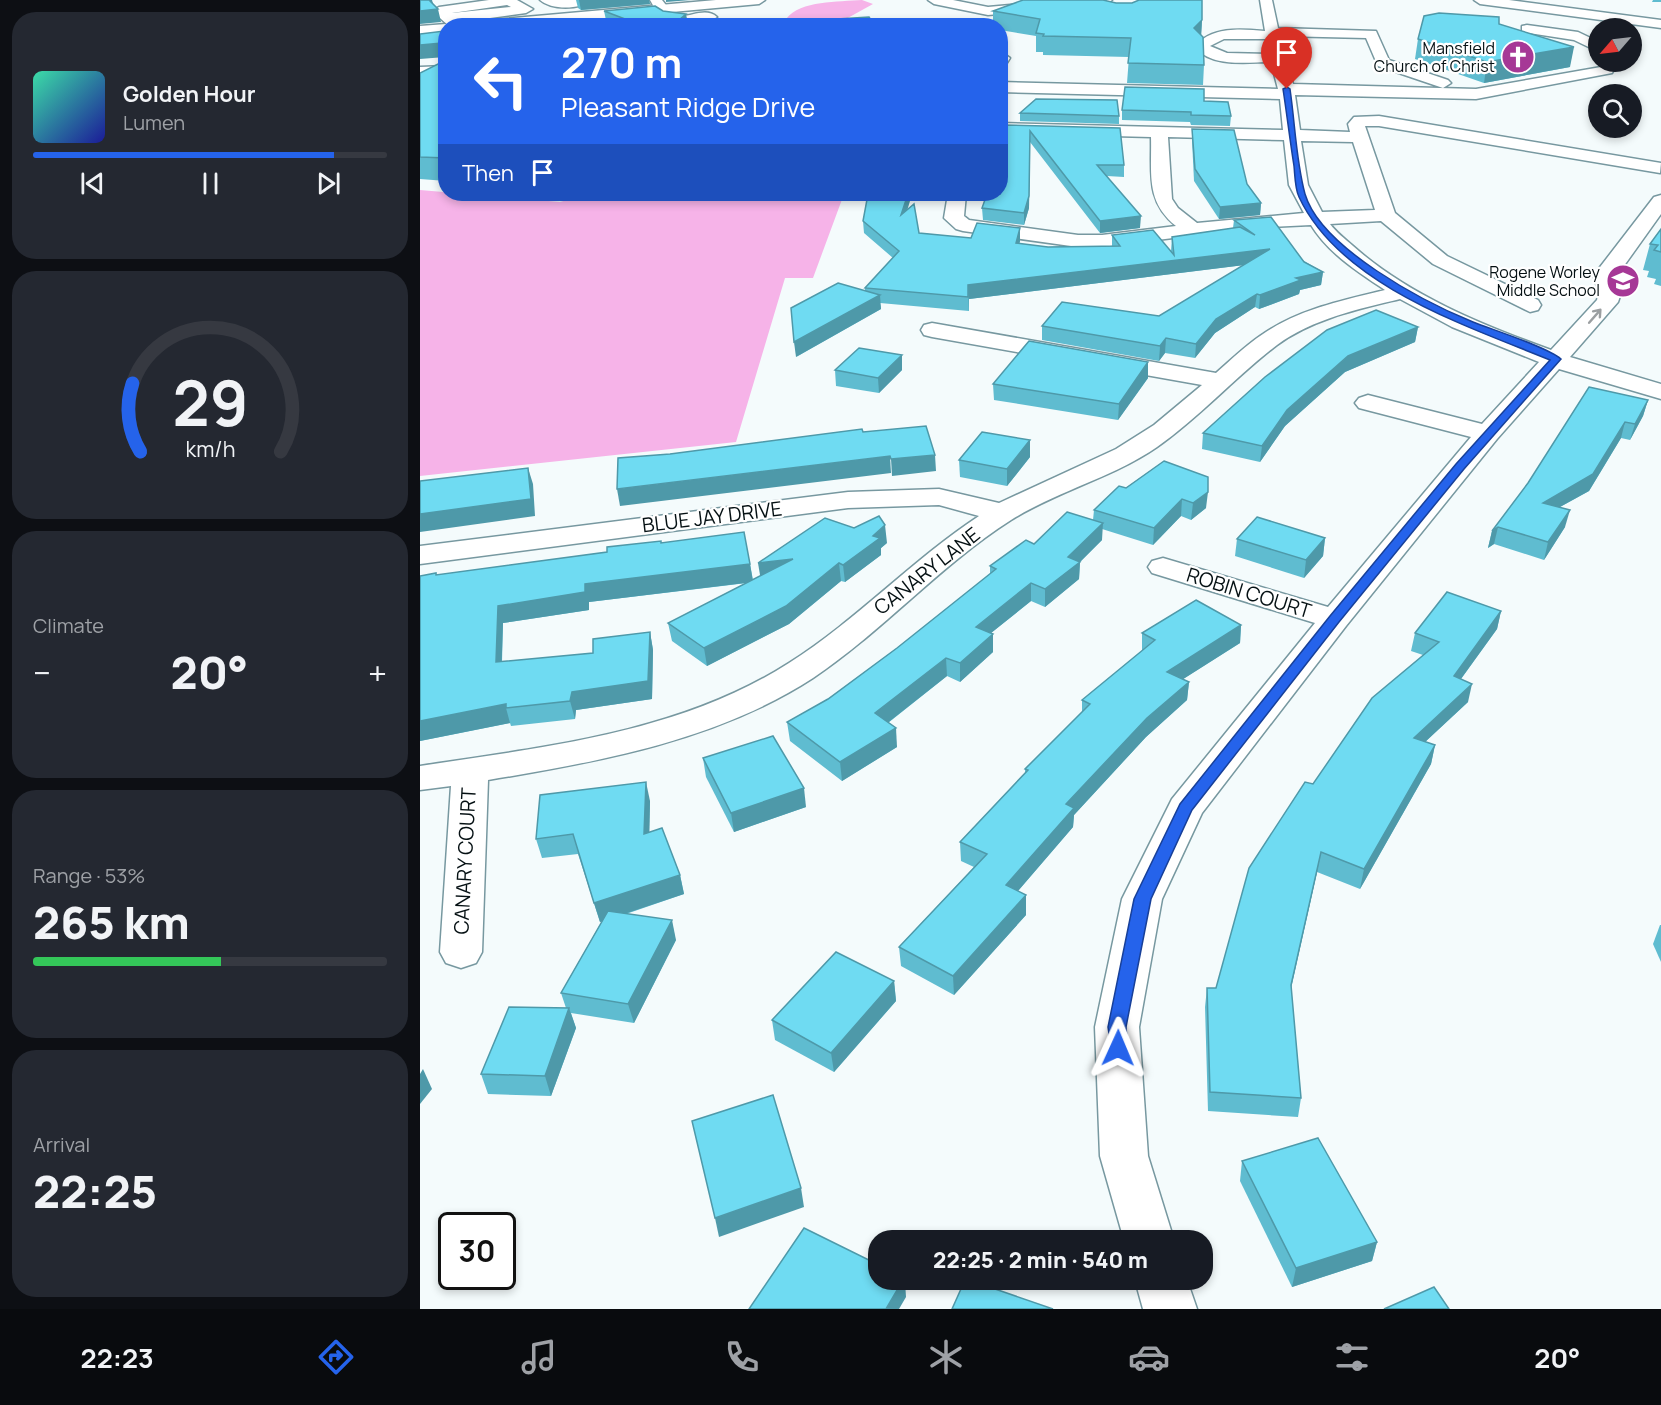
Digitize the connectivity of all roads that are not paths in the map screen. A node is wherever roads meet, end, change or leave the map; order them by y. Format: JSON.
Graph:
{"nodes":[{"id":1,"x":511,"y":0,"type":"edge"},
{"id":2,"x":546,"y":0,"type":"edge"},
{"id":3,"x":585,"y":0,"type":"edge"},
{"id":4,"x":759,"y":0,"type":"edge"},
{"id":5,"x":934,"y":0,"type":"edge"},
{"id":6,"x":1083,"y":0,"type":"edge"},
{"id":7,"x":1266,"y":0,"type":"edge"},
{"id":8,"x":1486,"y":1,"type":"edge"},
{"id":9,"x":658,"y":4,"type":"edge"},
{"id":10,"x":1107,"y":7,"type":"edge"},
{"id":11,"x":988,"y":11,"type":"junction"},
{"id":12,"x":708,"y":15,"type":"edge"},
{"id":13,"x":1469,"y":16,"type":"edge"},
{"id":14,"x":481,"y":18,"type":"edge"},
{"id":15,"x":564,"y":18,"type":"edge"},
{"id":16,"x":976,"y":18,"type":"edge"},
{"id":17,"x":1661,"y":24,"type":"edge"},
{"id":18,"x":438,"y":27,"type":"edge"},
{"id":19,"x":1510,"y":27,"type":"edge"},
{"id":20,"x":420,"y":30,"type":"edge"},
{"id":21,"x":1272,"y":33,"type":"junction"},
{"id":22,"x":438,"y":40,"type":"edge"},
{"id":23,"x":420,"y":42,"type":"edge"},
{"id":24,"x":1588,"y":42,"type":"edge"},
{"id":25,"x":1277,"y":57,"type":"junction"},
{"id":26,"x":438,"y":71,"type":"edge"},
{"id":27,"x":420,"y":72,"type":"edge"},
{"id":28,"x":1596,"y":72,"type":"edge"},
{"id":29,"x":1008,"y":87,"type":"edge"},
{"id":30,"x":1287,"y":92,"type":"junction"},
{"id":31,"x":1476,"y":94,"type":"junction"},
{"id":32,"x":1008,"y":128,"type":"edge"},
{"id":33,"x":1159,"y":132,"type":"junction"},
{"id":34,"x":1292,"y":136,"type":"junction"},
{"id":35,"x":1360,"y":137,"type":"junction"},
{"id":36,"x":1660,"y":168,"type":"edge"},
{"id":37,"x":956,"y":201,"type":"edge"},
{"id":38,"x":1661,"y":201,"type":"edge"},
{"id":39,"x":1386,"y":215,"type":"junction"},
{"id":40,"x":1315,"y":218,"type":"junction"},
{"id":41,"x":1195,"y":231,"type":"junction"},
{"id":42,"x":1404,"y":292,"type":"junction"},
{"id":43,"x":1530,"y":305,"type":"dead end"},
{"id":44,"x":932,"y":330,"type":"dead end"},
{"id":45,"x":1556,"y":359,"type":"junction"},
{"id":46,"x":1661,"y":371,"type":"edge"},
{"id":47,"x":1219,"y":381,"type":"junction"},
{"id":48,"x":1631,"y":384,"type":"junction"},
{"id":49,"x":1661,"y":392,"type":"edge"},
{"id":50,"x":1368,"y":403,"type":"dead end"},
{"id":51,"x":1488,"y":433,"type":"junction"},
{"id":52,"x":1003,"y":513,"type":"junction"},
{"id":53,"x":420,"y":555,"type":"edge"},
{"id":54,"x":1163,"y":567,"type":"dead end"},
{"id":55,"x":1335,"y":619,"type":"junction"},
{"id":56,"x":470,"y":770,"type":"junction"},
{"id":57,"x":420,"y":778,"type":"edge"},
{"id":58,"x":461,"y":952,"type":"dead end"},
{"id":59,"x":1146,"y":1230,"type":"edge"},
{"id":60,"x":1164,"y":1290,"type":"edge"},
{"id":61,"x":1170,"y":1309,"type":"edge"}],
"edges":[{"from":1,"to":14,"type":"street"},
{"from":2,"to":3,"type":"street"},
{"from":4,"to":12,"type":"street"},
{"from":5,"to":11,"type":"street"},
{"from":6,"to":10,"type":"street"},
{"from":6,"to":11,"type":"street"},
{"from":7,"to":21,"type":"street"},
{"from":8,"to":13,"type":"street"},
{"from":8,"to":17,"type":"street"},
{"from":9,"to":12,"type":"street"},
{"from":9,"to":12,"type":"street"},
{"from":9,"to":15,"type":"street"},
{"from":11,"to":16,"type":"street"},
{"from":18,"to":20,"type":"street"},
{"from":19,"to":24,"type":"street"},
{"from":21,"to":25,"type":"street"},
{"from":21,"to":25,"type":"street"},
{"from":21,"to":31,"type":"street"},
{"from":22,"to":23,"type":"street"},
{"from":25,"to":30,"type":"street"},
{"from":26,"to":27,"type":"street"},
{"from":28,"to":31,"type":"street"},
{"from":29,"to":30,"type":"street"},
{"from":30,"to":31,"type":"street"},
{"from":30,"to":34,"type":"street"},
{"from":32,"to":33,"type":"street"},
{"from":33,"to":34,"type":"street"},
{"from":33,"to":41,"type":"street"},
{"from":34,"to":35,"type":"street"},
{"from":34,"to":40,"type":"street"},
{"from":35,"to":36,"type":"street"},
{"from":35,"to":39,"type":"street"},
{"from":37,"to":41,"type":"street"},
{"from":45,"to":38,"type":"street","one_way":true},
{"from":39,"to":40,"type":"street"},
{"from":39,"to":43,"type":"street"},
{"from":40,"to":41,"type":"street"},
{"from":40,"to":42,"type":"street"},
{"from":42,"to":45,"type":"street"},
{"from":42,"to":47,"type":"street","name":"CANARY LANE"},
{"from":44,"to":47,"type":"street"},
{"from":45,"to":48,"type":"street"},
{"from":45,"to":51,"type":"street"},
{"from":46,"to":48,"type":"street"},
{"from":47,"to":52,"type":"street","name":"CANARY LANE"},
{"from":48,"to":49,"type":"street"},
{"from":50,"to":51,"type":"street"},
{"from":51,"to":55,"type":"street"},
{"from":52,"to":53,"type":"street","name":"BLUE JAY DRIVE"},
{"from":52,"to":56,"type":"street","name":"CANARY LANE"},
{"from":54,"to":55,"type":"street","name":"ROBIN COURT"},
{"from":55,"to":59,"type":"street"},
{"from":56,"to":57,"type":"street","name":"CANARY LANE"},
{"from":56,"to":58,"type":"street","name":"CANARY COURT"},
{"from":60,"to":61,"type":"street"}]}
